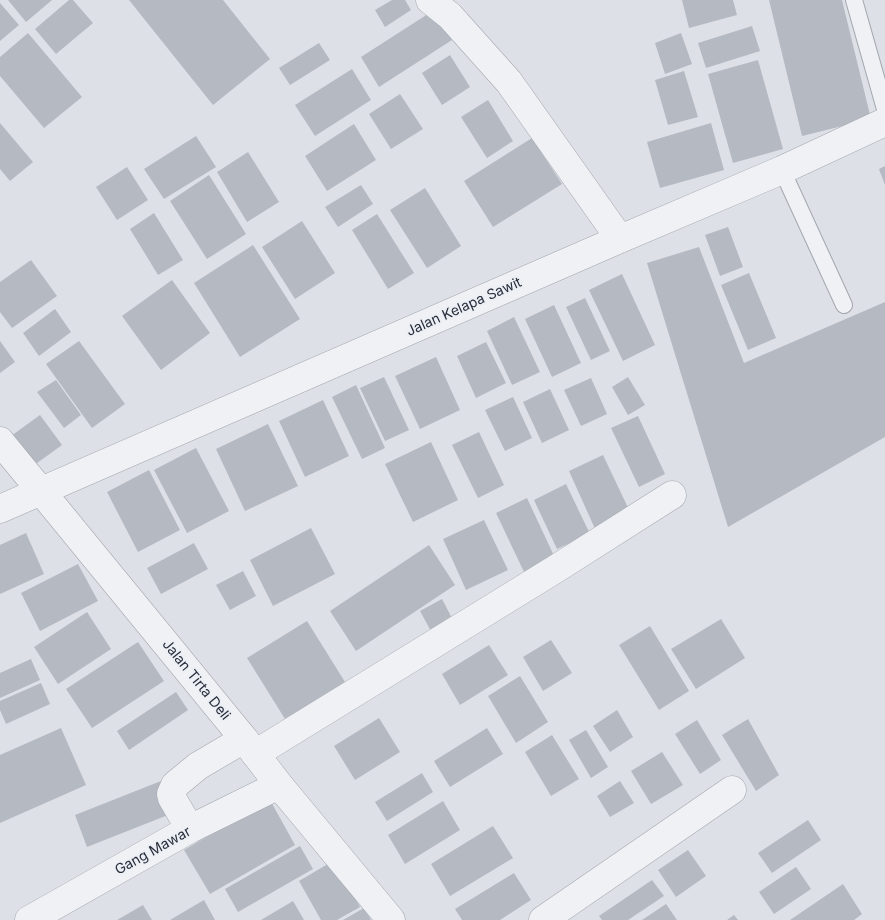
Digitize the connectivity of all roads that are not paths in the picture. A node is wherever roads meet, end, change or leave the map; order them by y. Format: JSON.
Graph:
{"nodes":[{"id":1,"x":430,"y":0,"type":"edge"},
{"id":2,"x":854,"y":0,"type":"edge"},
{"id":3,"x":885,"y":109,"type":"edge"},
{"id":4,"x":885,"y":122,"type":"edge"},
{"id":5,"x":782,"y":170,"type":"junction"},
{"id":6,"x":620,"y":239,"type":"junction"},
{"id":7,"x":844,"y":305,"type":"dead end"},
{"id":8,"x":0,"y":441,"type":"edge"},
{"id":9,"x":42,"y":491,"type":"junction"},
{"id":10,"x":672,"y":495,"type":"dead end"},
{"id":11,"x":0,"y":509,"type":"edge"},
{"id":12,"x":250,"y":746,"type":"junction"},
{"id":13,"x":279,"y":785,"type":"junction"},
{"id":14,"x":732,"y":790,"type":"dead end"},
{"id":15,"x":190,"y":829,"type":"junction"},
{"id":16,"x":29,"y":920,"type":"edge"},
{"id":17,"x":391,"y":920,"type":"edge"},
{"id":18,"x":543,"y":920,"type":"edge"}],
"edges":[{"from":1,"to":6,"type":"street"},
{"from":2,"to":3,"type":"lane"},
{"from":4,"to":5,"type":"street","name":"Jalan Kelapa Sawit"},
{"from":5,"to":6,"type":"street","name":"Jalan Kelapa Sawit"},
{"from":5,"to":7,"type":"lane"},
{"from":6,"to":9,"type":"street","name":"Jalan Kelapa Sawit"},
{"from":8,"to":9,"type":"street","name":"Jalan Tirta Deli"},
{"from":9,"to":11,"type":"street","name":"Jalan Kelapa Sawit"},
{"from":9,"to":12,"type":"street","name":"Jalan Tirta Deli"},
{"from":10,"to":12,"type":"street"},
{"from":12,"to":13,"type":"street","name":"Jalan Tirta Deli"},
{"from":12,"to":15,"type":"street"},
{"from":13,"to":15,"type":"street","name":"Gang Mawar"},
{"from":13,"to":17,"type":"street","name":"Jalan Tirta Deli"},
{"from":14,"to":18,"type":"street"},
{"from":15,"to":16,"type":"street","name":"Gang Mawar"}]}
